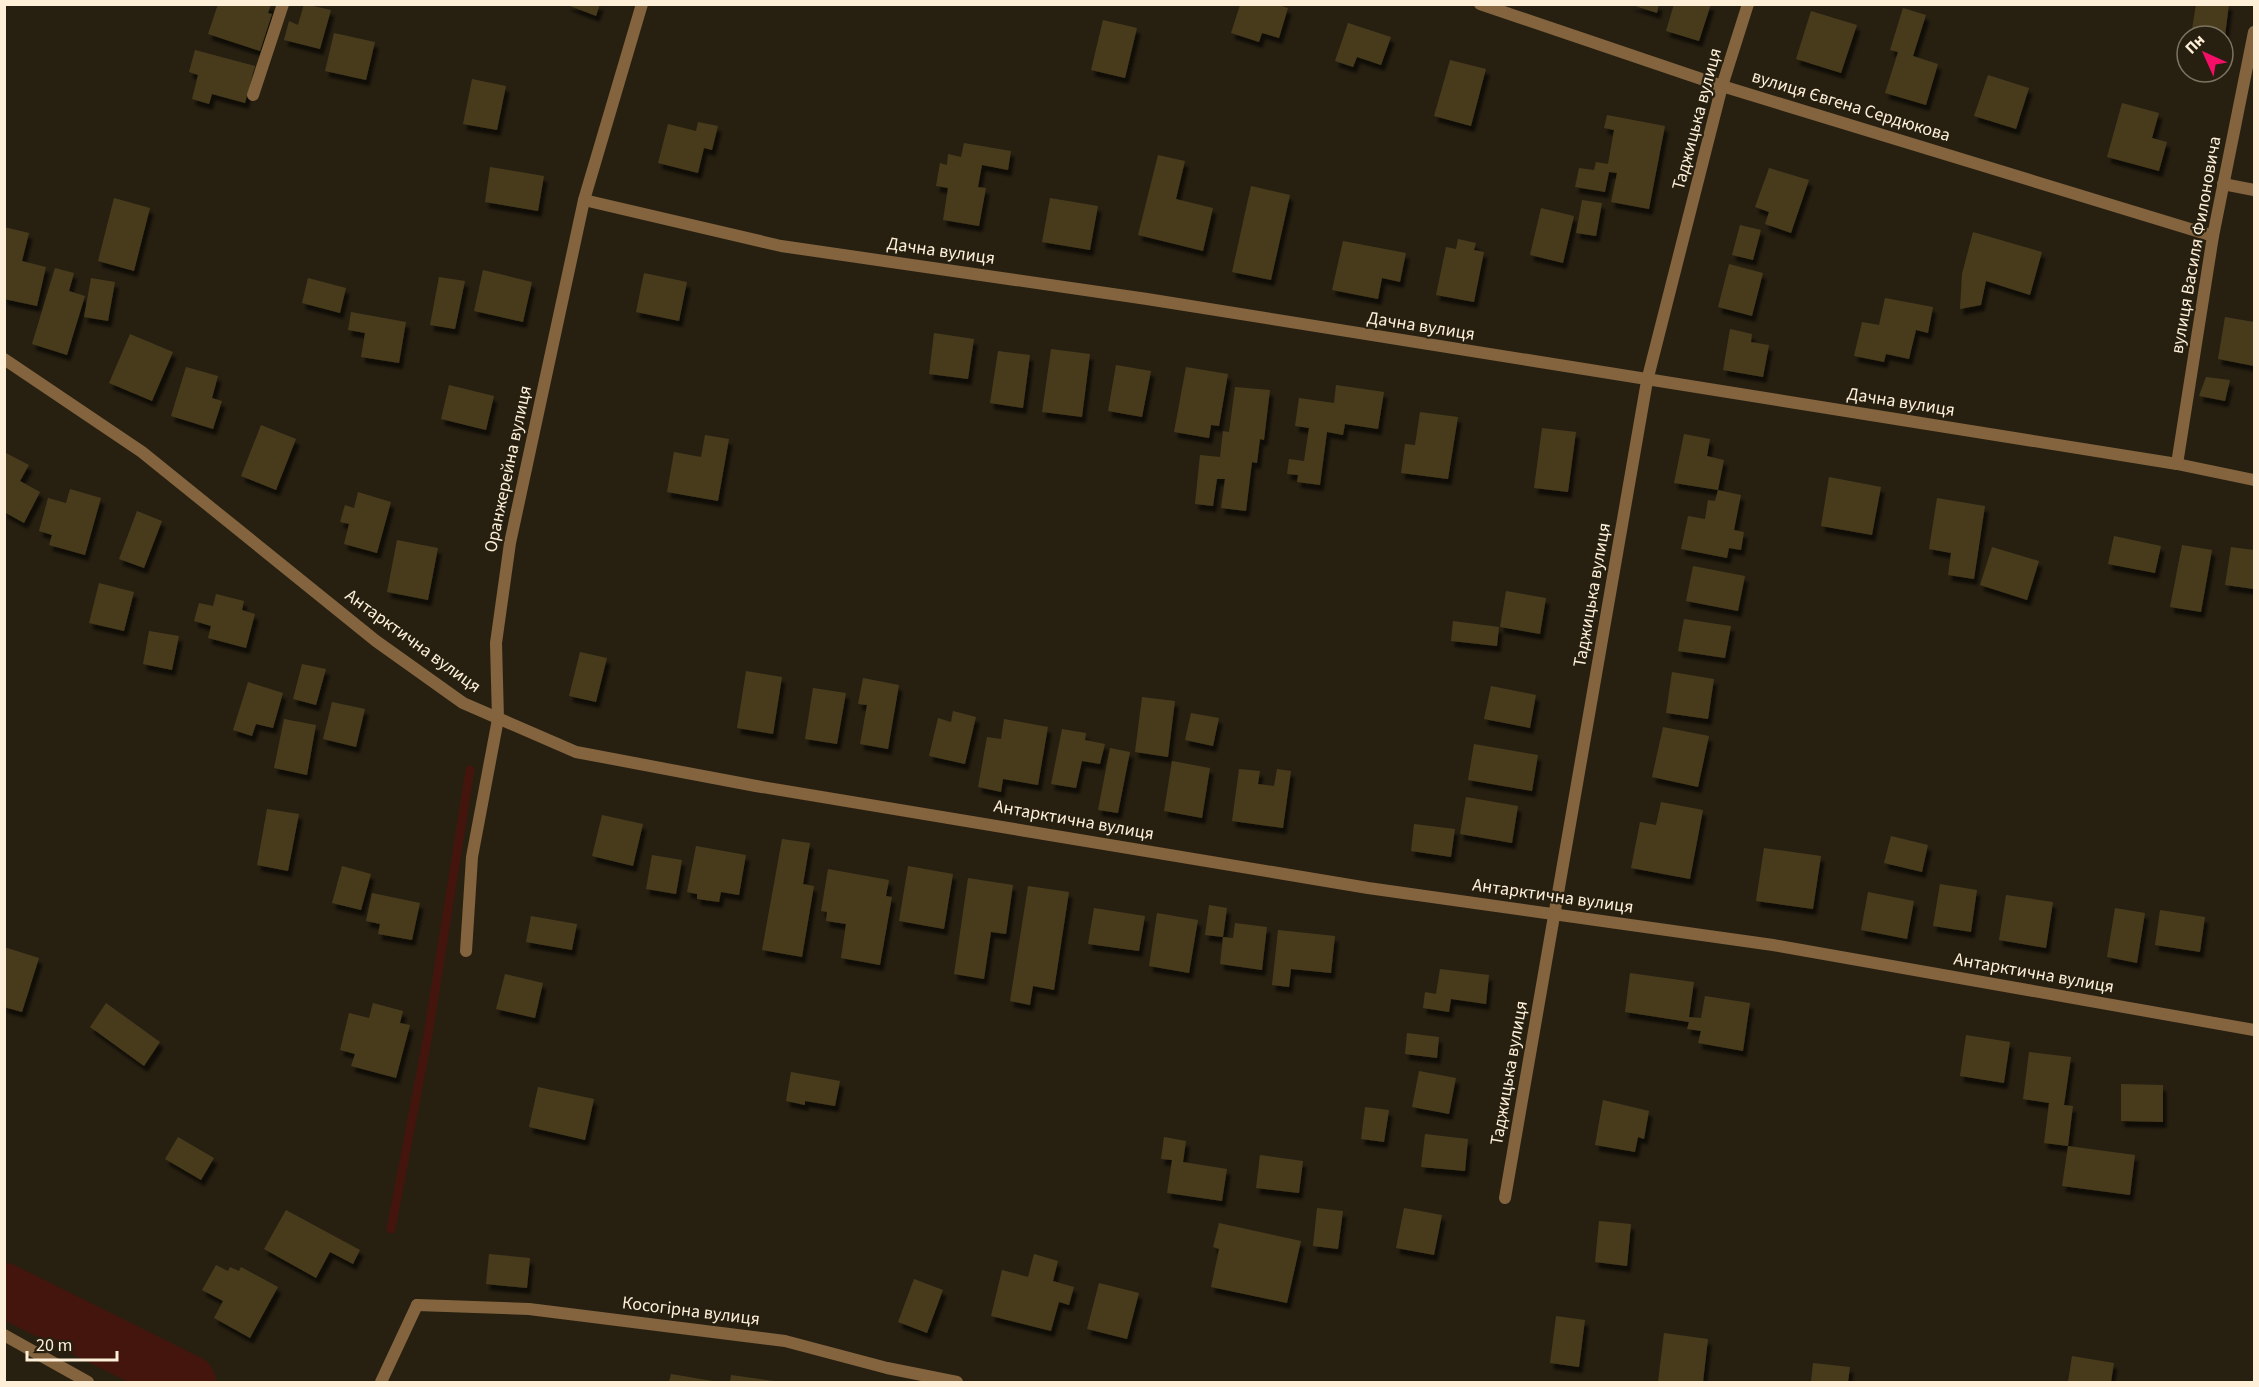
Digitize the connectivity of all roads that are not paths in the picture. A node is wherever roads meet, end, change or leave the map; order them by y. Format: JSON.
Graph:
{"nodes":[{"id":1,"x":283,"y":4,"type":"edge"},
{"id":2,"x":642,"y":4,"type":"edge"},
{"id":3,"x":1480,"y":4,"type":"edge"},
{"id":4,"x":1748,"y":4,"type":"edge"},
{"id":5,"x":2254,"y":32,"type":"edge"},
{"id":6,"x":1722,"y":86,"type":"junction"},
{"id":7,"x":253,"y":95,"type":"dead end"},
{"id":8,"x":2223,"y":184,"type":"junction"},
{"id":9,"x":2254,"y":190,"type":"edge"},
{"id":10,"x":584,"y":200,"type":"junction"},
{"id":11,"x":2213,"y":236,"type":"junction"},
{"id":12,"x":4,"y":359,"type":"edge"},
{"id":13,"x":1647,"y":381,"type":"junction"},
{"id":14,"x":2177,"y":464,"type":"junction"},
{"id":15,"x":2254,"y":480,"type":"edge"},
{"id":16,"x":498,"y":719,"type":"junction"},
{"id":17,"x":1556,"y":914,"type":"junction"},
{"id":18,"x":466,"y":951,"type":"dead end"},
{"id":19,"x":2254,"y":1030,"type":"edge"},
{"id":20,"x":1505,"y":1198,"type":"dead end"},
{"id":21,"x":4,"y":1335,"type":"edge"},
{"id":22,"x":88,"y":1383,"type":"edge"},
{"id":23,"x":381,"y":1383,"type":"edge"},
{"id":24,"x":957,"y":1383,"type":"edge"}],
"edges":[{"from":1,"to":7,"type":"street"},
{"from":2,"to":10,"type":"street","name":"Оранжерейна вулиця"},
{"from":3,"to":6,"type":"street","name":"вулиця Євгена Сердюкова"},
{"from":4,"to":6,"type":"street","name":"Таджицька вулиця"},
{"from":5,"to":8,"type":"street","name":"вулиця Василя Филоновича"},
{"from":6,"to":11,"type":"street","name":"вулиця Євгена Сердюкова"},
{"from":6,"to":13,"type":"street","name":"Таджицька вулиця"},
{"from":8,"to":9,"type":"street"},
{"from":8,"to":11,"type":"street","name":"вулиця Василя Филоновича"},
{"from":10,"to":13,"type":"street","name":"Дачна вулиця"},
{"from":10,"to":16,"type":"street","name":"Оранжерейна вулиця"},
{"from":11,"to":14,"type":"street","name":"вулиця Василя Филоновича"},
{"from":12,"to":16,"type":"street","name":"Антарктична вулиця"},
{"from":13,"to":14,"type":"street","name":"Дачна вулиця"},
{"from":13,"to":17,"type":"street","name":"Таджицька вулиця"},
{"from":14,"to":15,"type":"street","name":"Дачна вулиця"},
{"from":16,"to":17,"type":"street","name":"Антарктична вулиця"},
{"from":16,"to":18,"type":"street","name":"Оранжерейна вулиця"},
{"from":17,"to":19,"type":"street","name":"Антарктична вулиця"},
{"from":17,"to":20,"type":"street","name":"Таджицька вулиця"},
{"from":21,"to":22,"type":"street"},
{"from":23,"to":24,"type":"street","name":"Косогірна вулиця"}]}
